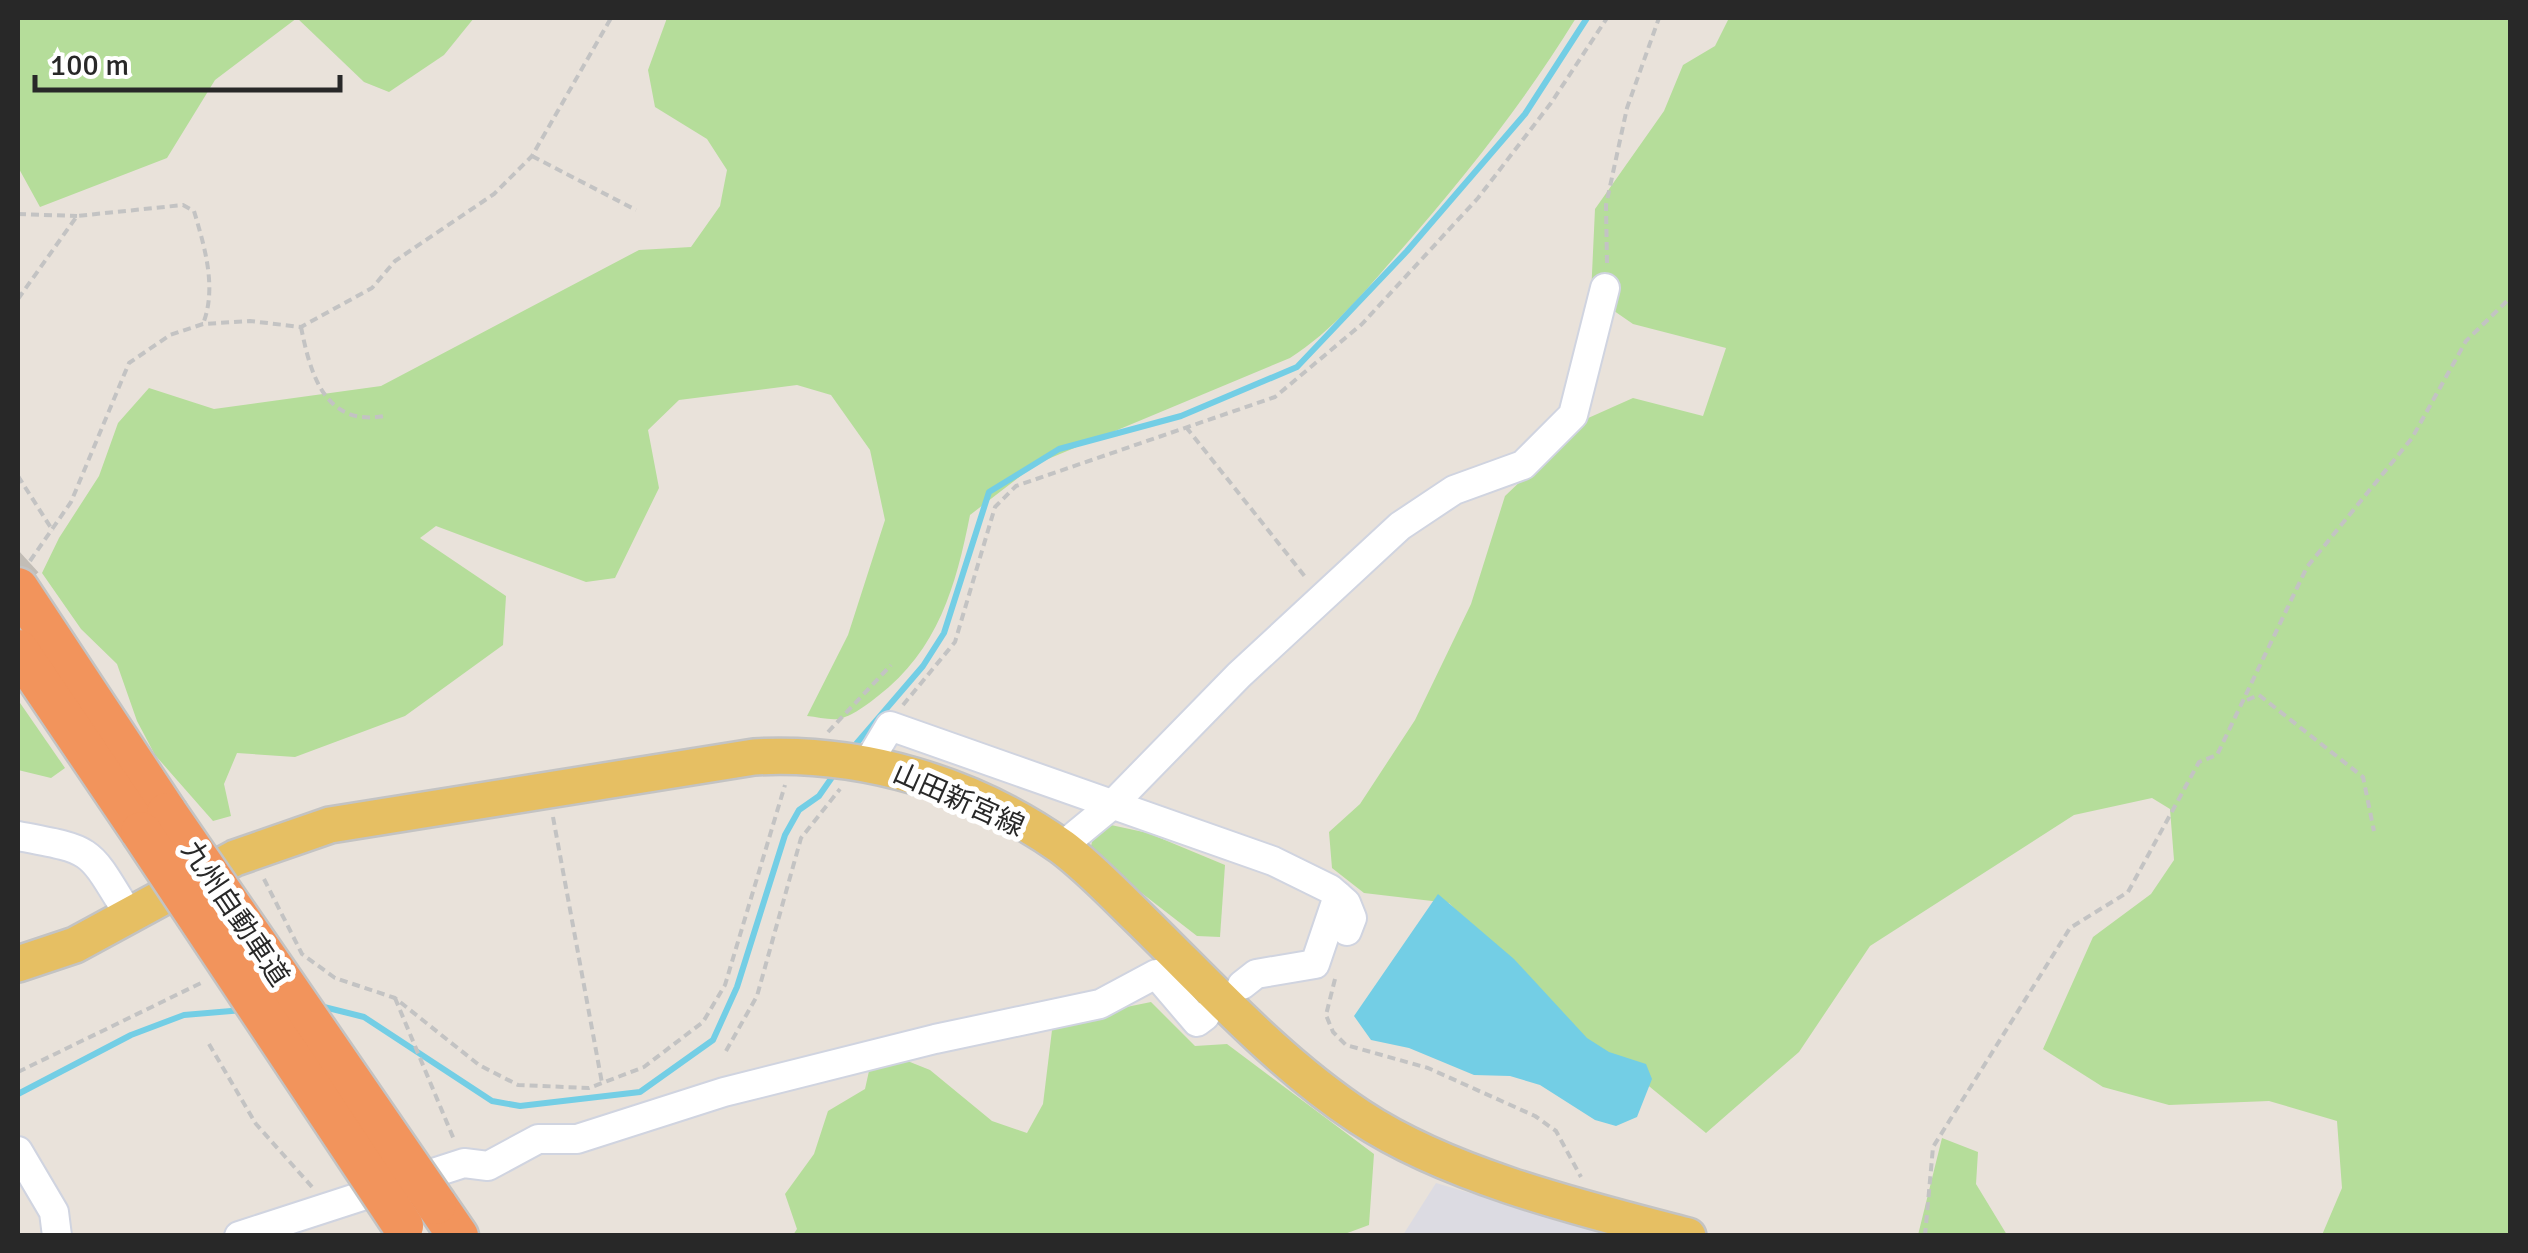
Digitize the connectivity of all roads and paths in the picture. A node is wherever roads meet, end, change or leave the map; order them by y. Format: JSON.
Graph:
{"nodes":[{"id":1,"x":611,"y":18,"type":"edge"},
{"id":2,"x":1607,"y":18,"type":"edge"},
{"id":3,"x":1658,"y":18,"type":"edge"},
{"id":4,"x":532,"y":156,"type":"junction"},
{"id":5,"x":636,"y":210,"type":"dead end"},
{"id":6,"x":18,"y":214,"type":"edge"},
{"id":7,"x":77,"y":216,"type":"junction"},
{"id":8,"x":1604,"y":288,"type":"joint"},
{"id":9,"x":2510,"y":298,"type":"edge"},
{"id":10,"x":18,"y":299,"type":"edge"},
{"id":11,"x":203,"y":324,"type":"junction"},
{"id":12,"x":301,"y":327,"type":"junction"},
{"id":13,"x":384,"y":416,"type":"dead end"},
{"id":14,"x":1186,"y":427,"type":"junction"},
{"id":15,"x":18,"y":476,"type":"edge"},
{"id":16,"x":54,"y":532,"type":"junction"},
{"id":17,"x":23,"y":575,"type":"edge"},
{"id":18,"x":1322,"y":598,"type":"junction"},
{"id":19,"x":18,"y":650,"type":"edge"},
{"id":20,"x":891,"y":665,"type":"dead end"},
{"id":21,"x":2246,"y":700,"type":"junction"},
{"id":22,"x":890,"y":726,"type":"junction"},
{"id":23,"x":803,"y":754,"type":"junction"},
{"id":24,"x":869,"y":762,"type":"junction"},
{"id":25,"x":548,"y":788,"type":"junction"},
{"id":26,"x":1112,"y":805,"type":"junction"},
{"id":27,"x":154,"y":822,"type":"junction"},
{"id":28,"x":2374,"y":831,"type":"dead end"},
{"id":29,"x":18,"y":836,"type":"edge"},
{"id":30,"x":1061,"y":847,"type":"junction"},
{"id":31,"x":250,"y":852,"type":"junction"},
{"id":32,"x":1338,"y":896,"type":"junction"},
{"id":33,"x":129,"y":915,"type":"junction"},
{"id":34,"x":1348,"y":931,"type":"joint"},
{"id":35,"x":18,"y":964,"type":"edge"},
{"id":36,"x":204,"y":982,"type":"dead end"},
{"id":37,"x":1242,"y":985,"type":"dead end"},
{"id":38,"x":395,"y":998,"type":"junction"},
{"id":39,"x":1205,"y":1016,"type":"dead end"},
{"id":40,"x":209,"y":1044,"type":"dead end"},
{"id":41,"x":726,"y":1051,"type":"dead end"},
{"id":42,"x":18,"y":1072,"type":"edge"},
{"id":43,"x":602,"y":1083,"type":"junction"},
{"id":44,"x":18,"y":1151,"type":"edge"},
{"id":45,"x":464,"y":1163,"type":"junction"},
{"id":46,"x":330,"y":1207,"type":"junction"},
{"id":47,"x":1582,"y":1208,"type":"junction"},
{"id":48,"x":426,"y":1225,"type":"edge"},
{"id":49,"x":57,"y":1236,"type":"edge"},
{"id":50,"x":239,"y":1236,"type":"edge"},
{"id":51,"x":1688,"y":1236,"type":"edge"},
{"id":52,"x":1926,"y":1236,"type":"edge"}],
"edges":[{"from":1,"to":4,"type":"path"},
{"from":2,"to":14,"type":"path"},
{"from":3,"to":8,"type":"path"},
{"from":4,"to":5,"type":"path"},
{"from":4,"to":12,"type":"path"},
{"from":6,"to":7,"type":"path"},
{"from":7,"to":10,"type":"path"},
{"from":7,"to":11,"type":"path"},
{"from":8,"to":18,"type":"street"},
{"from":9,"to":21,"type":"path"},
{"from":11,"to":12,"type":"path"},
{"from":11,"to":16,"type":"path"},
{"from":12,"to":13,"type":"path"},
{"from":14,"to":18,"type":"path"},
{"from":14,"to":22,"type":"path"},
{"from":15,"to":16,"type":"path"},
{"from":16,"to":17,"type":"path"},
{"from":17,"to":27,"type":"highway","name":"九州自動車道"},
{"from":18,"to":26,"type":"street"},
{"from":19,"to":27,"type":"highway","name":"九州自動車道"},
{"from":20,"to":23,"type":"path"},
{"from":21,"to":28,"type":"path"},
{"from":21,"to":52,"type":"path"},
{"from":22,"to":24,"type":"street"},
{"from":22,"to":26,"type":"street"},
{"from":23,"to":24,"type":"main road","name":"山田新宮線"},
{"from":23,"to":25,"type":"main road","name":"山田新宮線"},
{"from":23,"to":43,"type":"path"},
{"from":24,"to":30,"type":"main road","name":"山田新宮線"},
{"from":24,"to":41,"type":"path"},
{"from":25,"to":31,"type":"main road","name":"山田新宮線"},
{"from":25,"to":43,"type":"path"},
{"from":26,"to":30,"type":"street"},
{"from":26,"to":32,"type":"street"},
{"from":27,"to":48,"type":"highway","name":"九州自動車道","bridge":true},
{"from":29,"to":33,"type":"street"},
{"from":30,"to":47,"type":"main road","name":"山田新宮線"},
{"from":31,"to":33,"type":"main road","name":"山田新宮線"},
{"from":31,"to":38,"type":"path"},
{"from":32,"to":34,"type":"street"},
{"from":32,"to":37,"type":"street"},
{"from":33,"to":35,"type":"main road","name":"山田新宮線"},
{"from":34,"to":47,"type":"path"},
{"from":36,"to":42,"type":"path"},
{"from":38,"to":43,"type":"path"},
{"from":38,"to":45,"type":"path"},
{"from":39,"to":45,"type":"street"},
{"from":40,"to":46,"type":"path"},
{"from":44,"to":49,"type":"street"},
{"from":45,"to":46,"type":"street"},
{"from":46,"to":50,"type":"street"},
{"from":47,"to":51,"type":"main road","name":"山田新宮線"}]}
